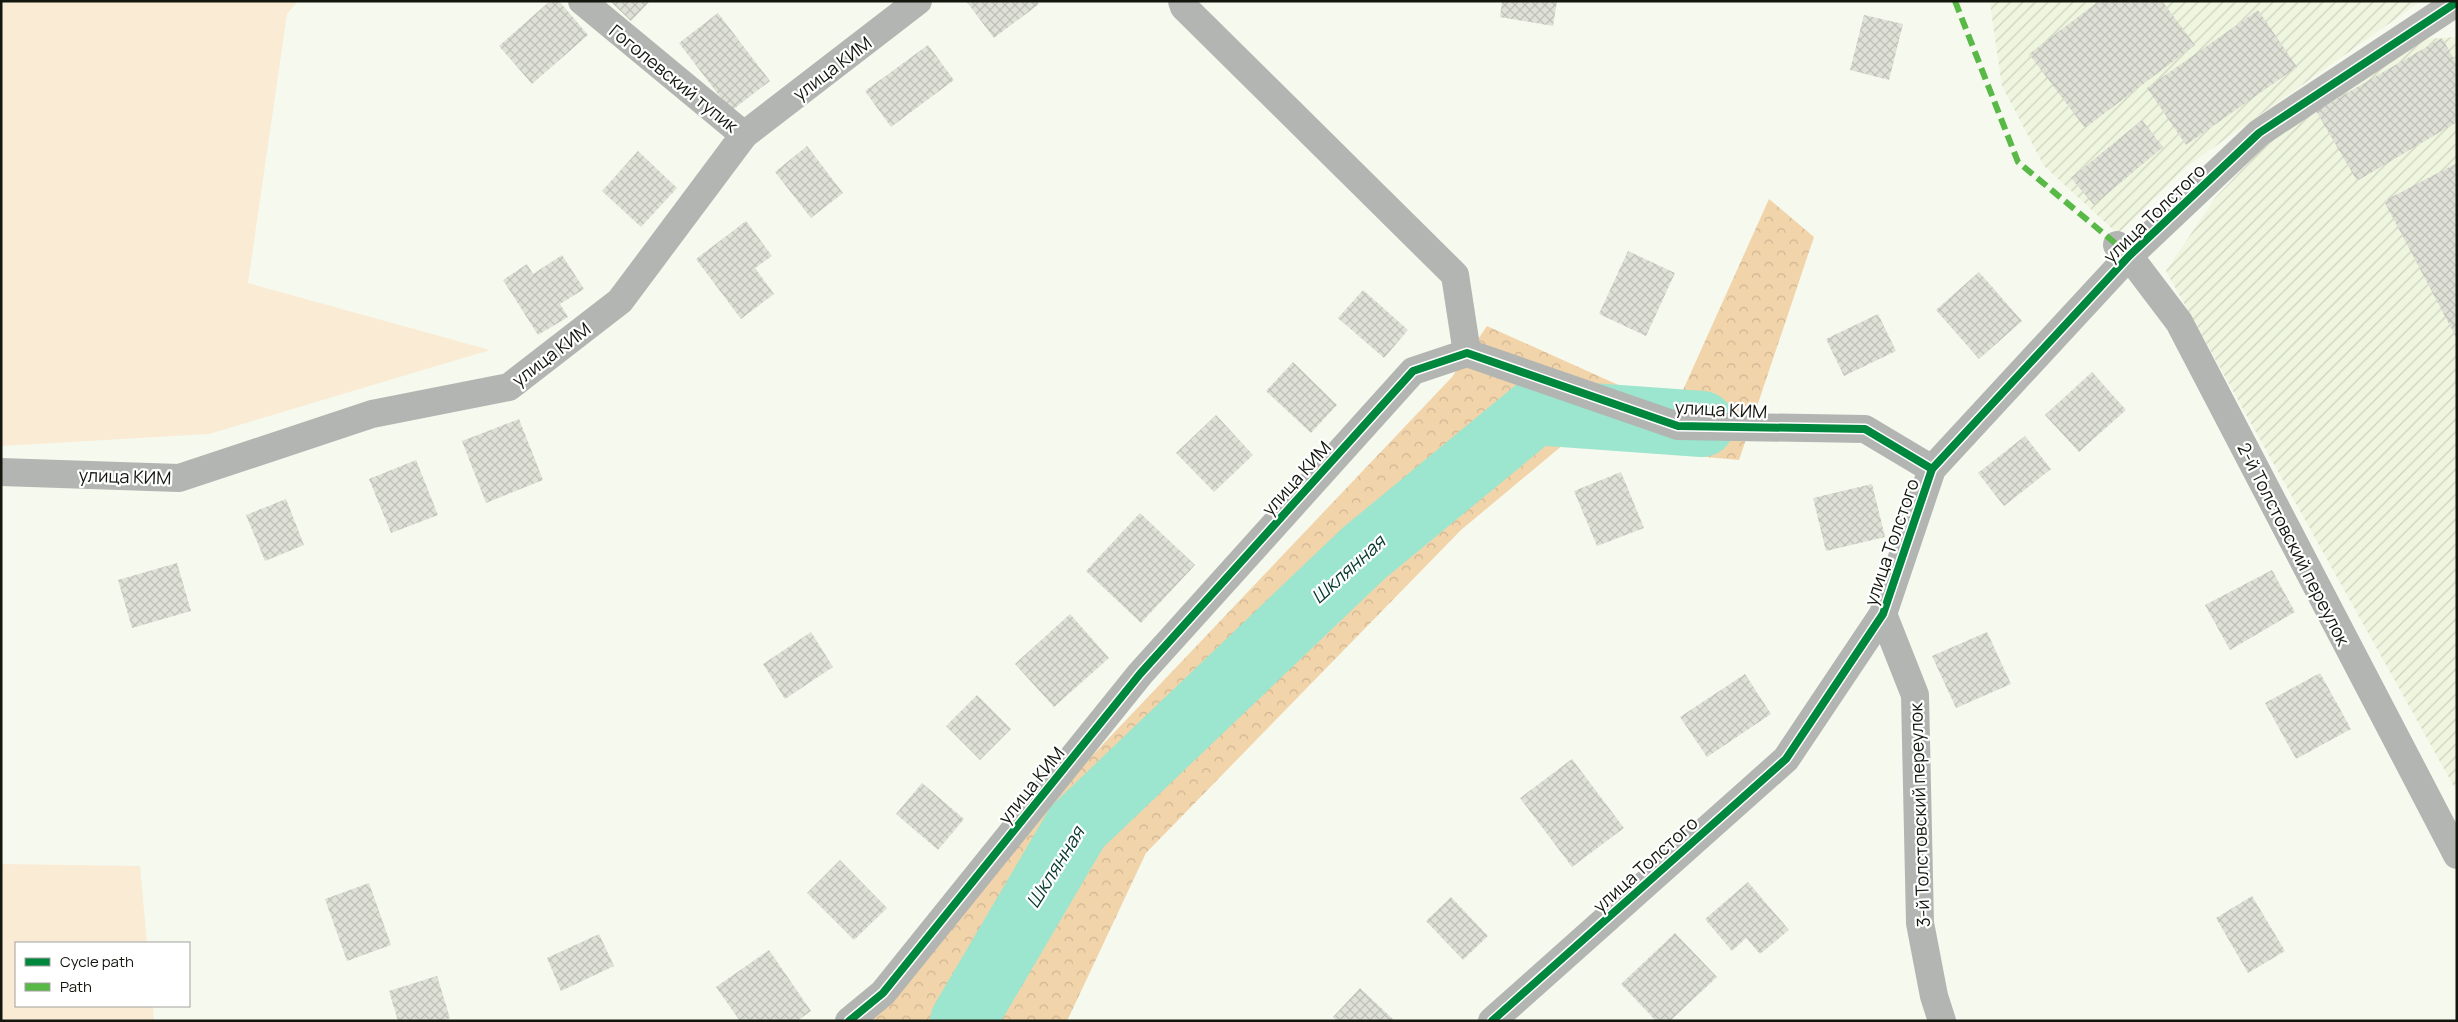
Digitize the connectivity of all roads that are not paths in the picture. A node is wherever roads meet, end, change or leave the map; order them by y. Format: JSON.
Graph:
{"nodes":[{"id":1,"x":582,"y":1,"type":"edge"},
{"id":2,"x":918,"y":1,"type":"edge"},
{"id":3,"x":1182,"y":1,"type":"edge"},
{"id":4,"x":2457,"y":2,"type":"edge"},
{"id":5,"x":744,"y":135,"type":"junction"},
{"id":6,"x":2122,"y":250,"type":"junction"},
{"id":7,"x":1467,"y":353,"type":"junction"},
{"id":8,"x":1930,"y":469,"type":"junction"},
{"id":9,"x":1,"y":472,"type":"edge"},
{"id":10,"x":1883,"y":614,"type":"junction"},
{"id":11,"x":2457,"y":855,"type":"edge"},
{"id":12,"x":849,"y":1021,"type":"edge"},
{"id":13,"x":1492,"y":1021,"type":"edge"},
{"id":14,"x":1942,"y":1021,"type":"edge"}],
"edges":[{"from":1,"to":5,"type":"street","name":"Гоголевский тупик"},
{"from":2,"to":5,"type":"street","name":"улица КИМ"},
{"from":3,"to":7,"type":"street"},
{"from":4,"to":6,"type":"street","name":"улица Толстого"},
{"from":5,"to":9,"type":"street","name":"улица КИМ"},
{"from":6,"to":8,"type":"street","name":"улица Толстого"},
{"from":6,"to":11,"type":"street","name":"2-й Толстовский переулок"},
{"from":7,"to":8,"type":"street","name":"улица КИМ"},
{"from":7,"to":12,"type":"street","name":"улица КИМ"},
{"from":8,"to":10,"type":"street","name":"улица Толстого"},
{"from":10,"to":13,"type":"street","name":"улица Толстого"},
{"from":10,"to":14,"type":"street","name":"3-й Толстовский переулок"}]}
